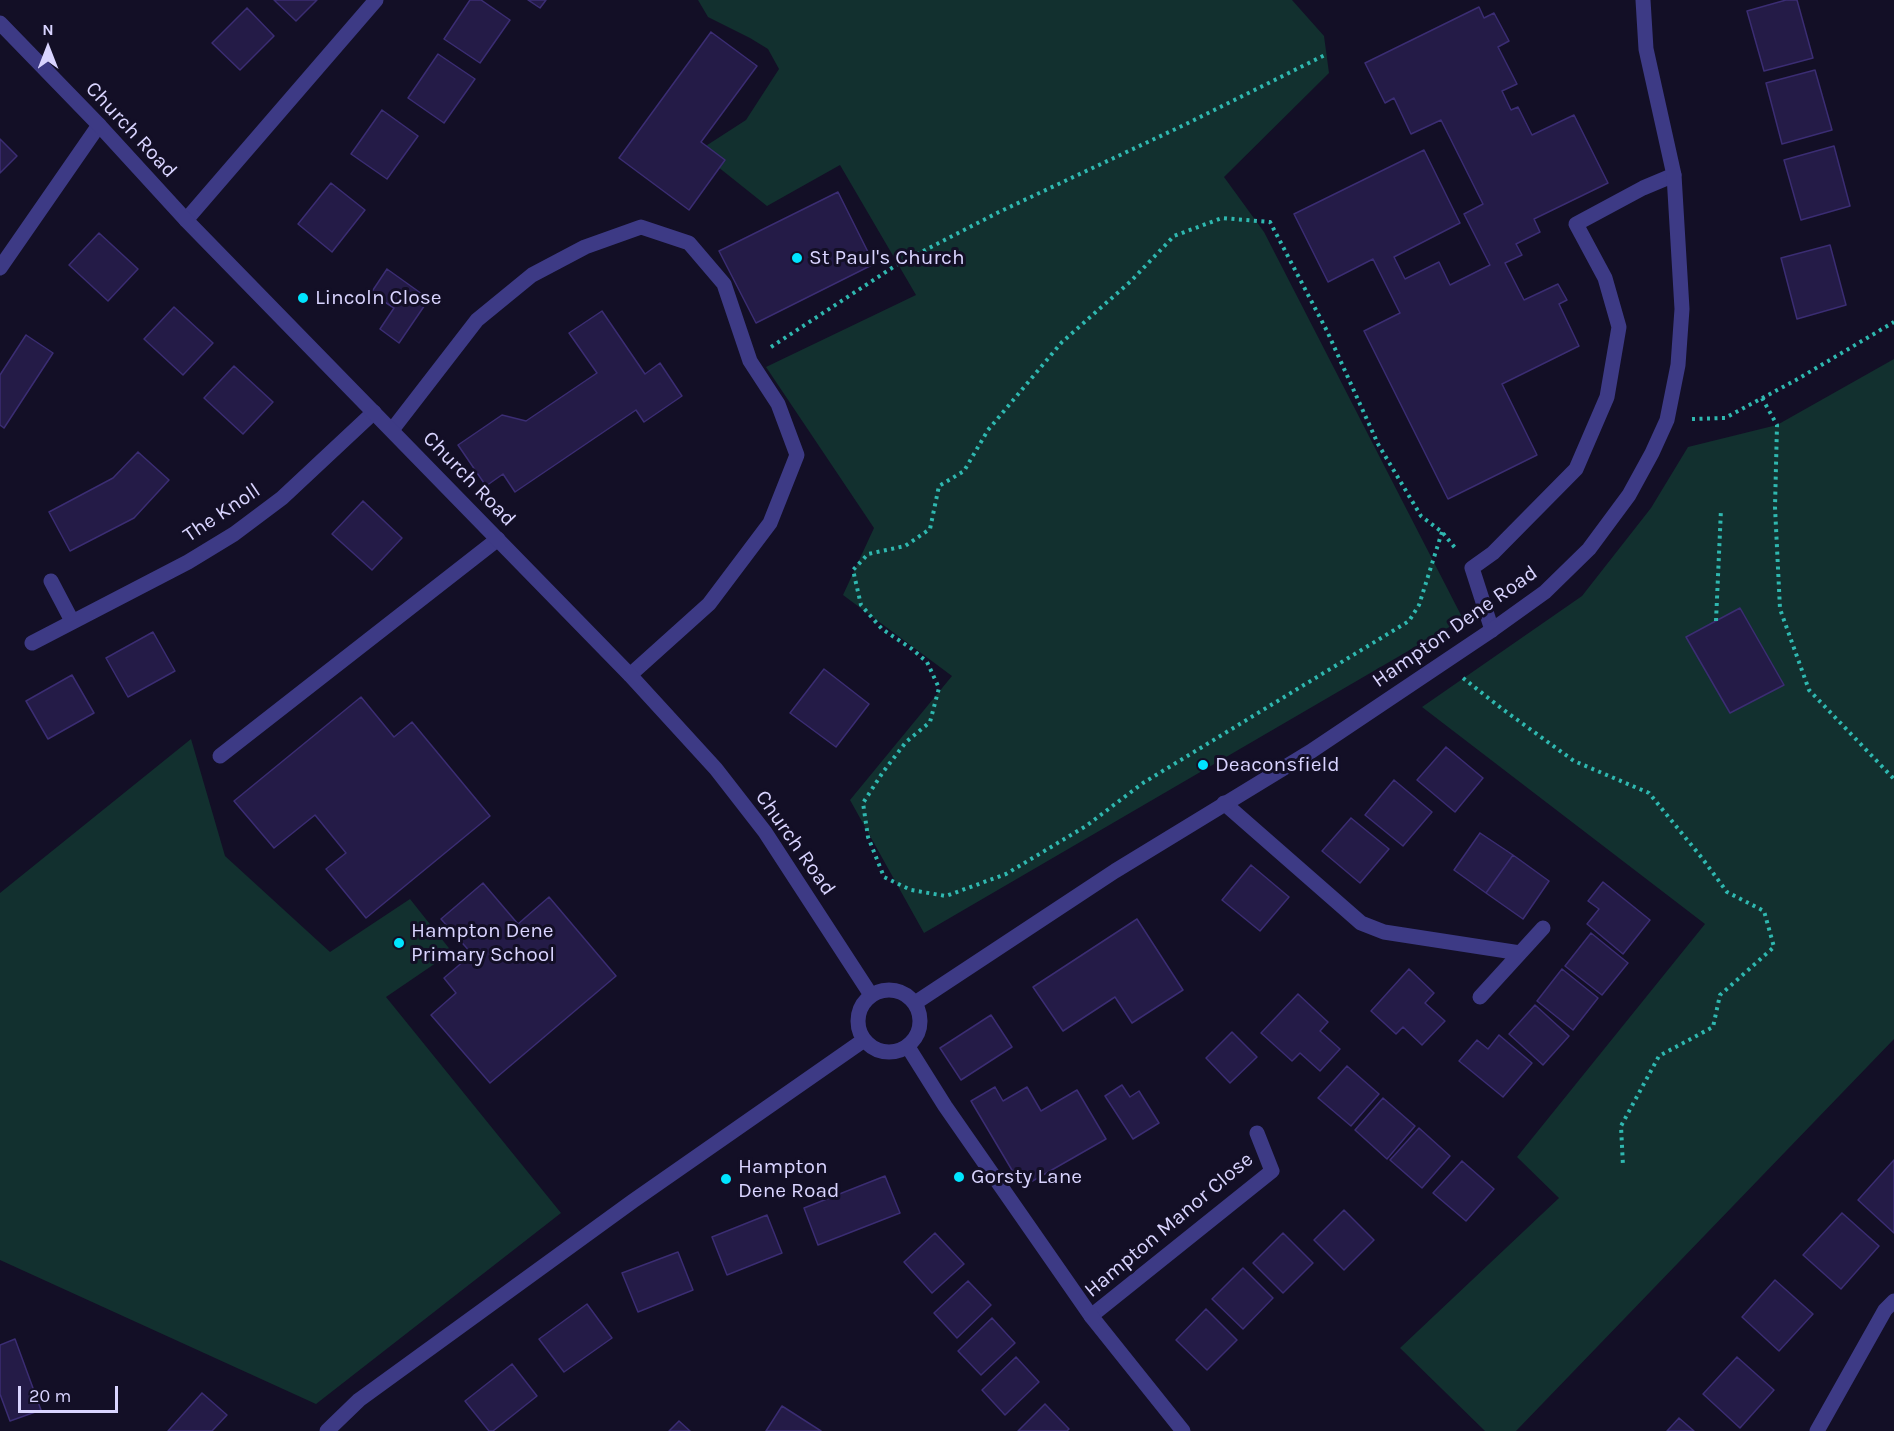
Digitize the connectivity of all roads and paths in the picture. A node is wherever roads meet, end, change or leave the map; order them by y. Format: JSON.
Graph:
{"nodes":[{"id":1,"x":376,"y":0,"type":"edge"},
{"id":2,"x":1643,"y":0,"type":"edge"},
{"id":3,"x":0,"y":23,"type":"edge"},
{"id":4,"x":1327,"y":54,"type":"dead end"},
{"id":5,"x":99,"y":125,"type":"junction"},
{"id":6,"x":1674,"y":175,"type":"junction"},
{"id":7,"x":186,"y":220,"type":"junction"},
{"id":8,"x":0,"y":268,"type":"edge"},
{"id":9,"x":1894,"y":322,"type":"edge"},
{"id":10,"x":750,"y":361,"type":"junction"},
{"id":11,"x":1762,"y":398,"type":"junction"},
{"id":12,"x":374,"y":412,"type":"junction"},
{"id":13,"x":1666,"y":420,"type":"junction"},
{"id":14,"x":392,"y":430,"type":"junction"},
{"id":15,"x":1721,"y":509,"type":"dead end"},
{"id":16,"x":1442,"y":532,"type":"junction"},
{"id":17,"x":498,"y":539,"type":"junction"},
{"id":18,"x":1472,"y":568,"type":"junction"},
{"id":19,"x":51,"y":581,"type":"dead end"},
{"id":20,"x":72,"y":621,"type":"junction"},
{"id":21,"x":1716,"y":621,"type":"dead end"},
{"id":22,"x":1492,"y":630,"type":"junction"},
{"id":23,"x":32,"y":643,"type":"dead end"},
{"id":24,"x":1445,"y":662,"type":"junction"},
{"id":25,"x":630,"y":675,"type":"junction"},
{"id":26,"x":220,"y":756,"type":"dead end"},
{"id":27,"x":1894,"y":779,"type":"edge"},
{"id":28,"x":1224,"y":804,"type":"junction"},
{"id":29,"x":1543,"y":928,"type":"dead end"},
{"id":30,"x":1520,"y":953,"type":"junction"},
{"id":31,"x":871,"y":995,"type":"junction"},
{"id":32,"x":1480,"y":996,"type":"dead end"},
{"id":33,"x":915,"y":1003,"type":"junction"},
{"id":34,"x":864,"y":1040,"type":"junction"},
{"id":35,"x":908,"y":1047,"type":"junction"},
{"id":36,"x":1257,"y":1133,"type":"dead end"},
{"id":37,"x":1623,"y":1166,"type":"dead end"},
{"id":38,"x":1894,"y":1301,"type":"edge"},
{"id":39,"x":1091,"y":1316,"type":"junction"},
{"id":40,"x":327,"y":1431,"type":"edge"},
{"id":41,"x":1183,"y":1431,"type":"edge"},
{"id":42,"x":1817,"y":1431,"type":"edge"}],
"edges":[{"from":1,"to":7,"type":"street"},
{"from":2,"to":6,"type":"street","name":"Hampton Dene Road"},
{"from":3,"to":5,"type":"street","name":"Church Road"},
{"from":4,"to":10,"type":"path"},
{"from":5,"to":7,"type":"street","name":"Church Road"},
{"from":5,"to":8,"type":"street"},
{"from":6,"to":13,"type":"street","name":"Hampton Dene Road"},
{"from":6,"to":18,"type":"street"},
{"from":7,"to":12,"type":"street","name":"Church Road"},
{"from":9,"to":11,"type":"path"},
{"from":10,"to":14,"type":"street"},
{"from":10,"to":25,"type":"street"},
{"from":11,"to":13,"type":"path"},
{"from":11,"to":27,"type":"path"},
{"from":12,"to":14,"type":"street","name":"Church Road"},
{"from":12,"to":20,"type":"street","name":"The Knoll"},
{"from":13,"to":22,"type":"street","name":"Hampton Dene Road"},
{"from":14,"to":17,"type":"street","name":"Church Road"},
{"from":15,"to":21,"type":"path"},
{"from":16,"to":16,"type":"path"},
{"from":16,"to":18,"type":"path"},
{"from":17,"to":25,"type":"street","name":"Church Road"},
{"from":17,"to":26,"type":"street"},
{"from":18,"to":22,"type":"street"},
{"from":19,"to":20,"type":"street"},
{"from":20,"to":23,"type":"street","name":"The Knoll"},
{"from":22,"to":24,"type":"street","name":"Hampton Dene Road"},
{"from":24,"to":28,"type":"street","name":"Hampton Dene Road"},
{"from":24,"to":37,"type":"path"},
{"from":25,"to":31,"type":"street","name":"Church Road"},
{"from":28,"to":30,"type":"street"},
{"from":28,"to":33,"type":"street","name":"Hampton Dene Road"},
{"from":29,"to":30,"type":"street"},
{"from":30,"to":32,"type":"street"},
{"from":31,"to":33,"type":"street"},
{"from":31,"to":34,"type":"street"},
{"from":33,"to":35,"type":"street"},
{"from":34,"to":35,"type":"street"},
{"from":34,"to":40,"type":"street"},
{"from":35,"to":39,"type":"street"},
{"from":36,"to":39,"type":"street","name":"Hampton Manor Close"},
{"from":38,"to":42,"type":"street"},
{"from":39,"to":41,"type":"street"}]}
